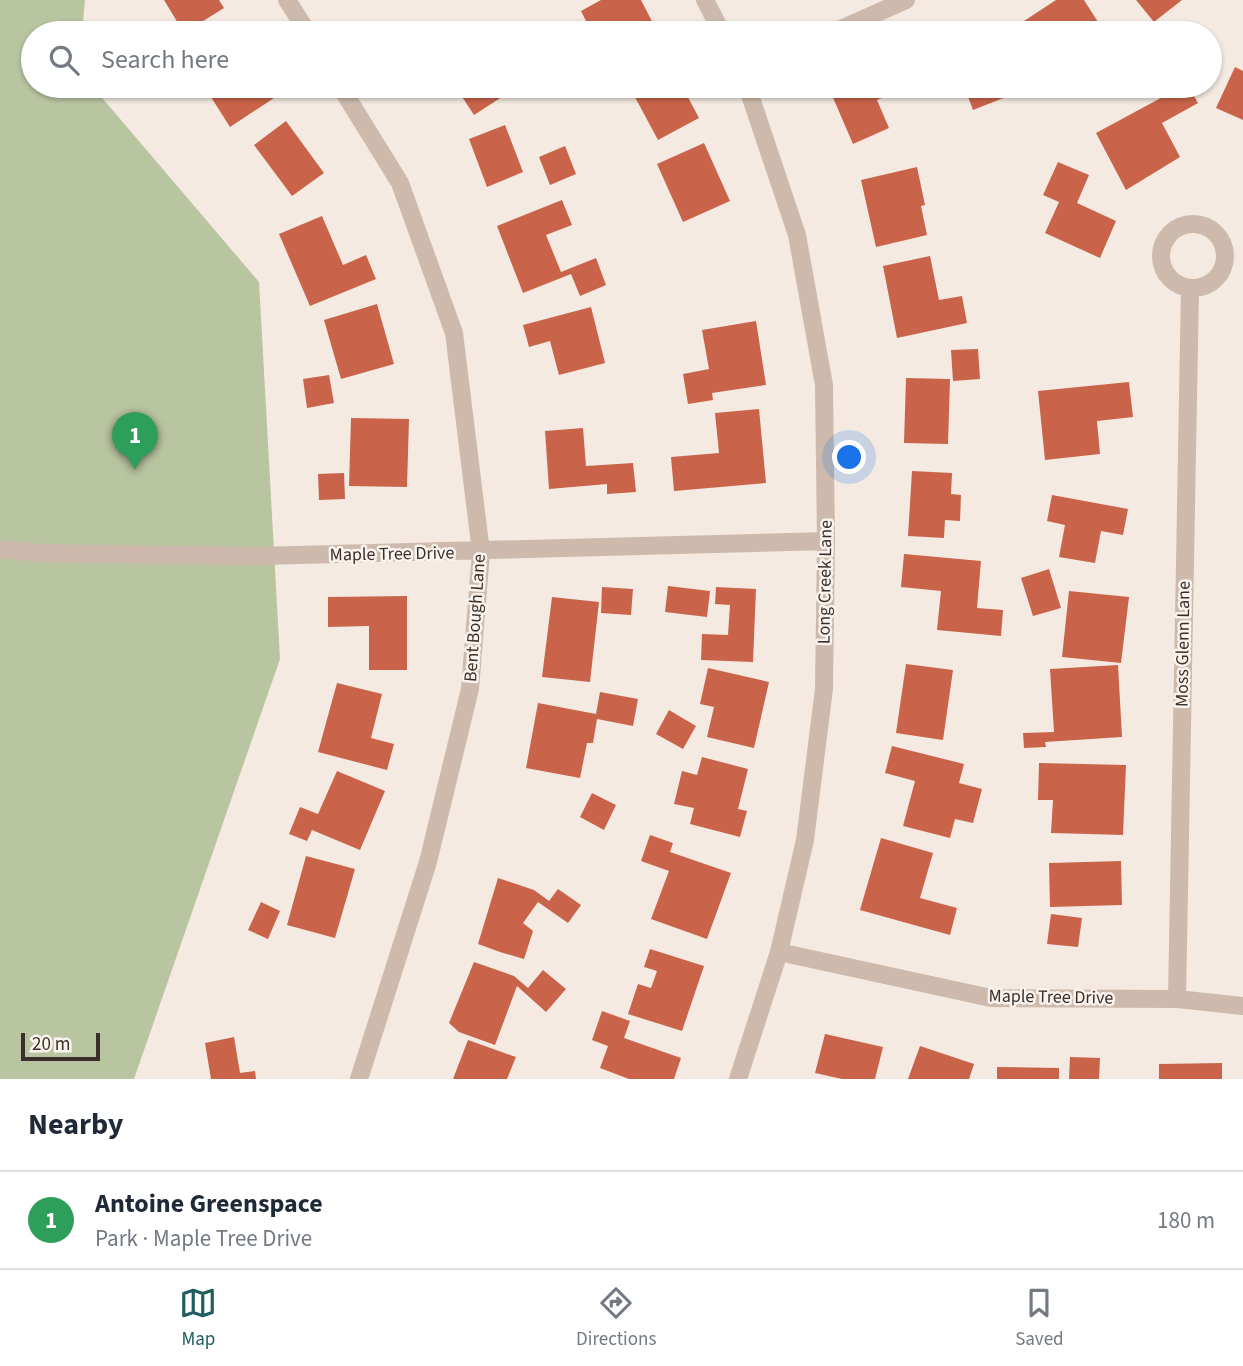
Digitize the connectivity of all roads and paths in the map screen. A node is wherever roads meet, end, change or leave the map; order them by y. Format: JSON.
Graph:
{"nodes":[{"id":1,"x":287,"y":0,"type":"edge"},
{"id":2,"x":705,"y":0,"type":"edge"},
{"id":3,"x":906,"y":0,"type":"edge"},
{"id":4,"x":300,"y":21,"type":"edge"},
{"id":5,"x":716,"y":21,"type":"edge"},
{"id":6,"x":859,"y":21,"type":"edge"},
{"id":7,"x":347,"y":98,"type":"edge"},
{"id":8,"x":751,"y":98,"type":"edge"},
{"id":9,"x":1190,"y":289,"type":"dead end"},
{"id":10,"x":826,"y":541,"type":"junction"},
{"id":11,"x":0,"y":549,"type":"edge"},
{"id":12,"x":481,"y":552,"type":"junction"},
{"id":13,"x":779,"y":952,"type":"junction"},
{"id":14,"x":1177,"y":999,"type":"junction"},
{"id":15,"x":1243,"y":1006,"type":"edge"},
{"id":16,"x":359,"y":1079,"type":"edge"},
{"id":17,"x":738,"y":1079,"type":"edge"}],
"edges":[{"from":1,"to":4,"type":"street"},
{"from":2,"to":5,"type":"street"},
{"from":3,"to":6,"type":"street"},
{"from":7,"to":12,"type":"street","name":"Bent Bough Lane"},
{"from":8,"to":10,"type":"street","name":"Long Creek Lane"},
{"from":9,"to":14,"type":"street","name":"Moss Glenn Lane"},
{"from":10,"to":12,"type":"street","name":"Maple Tree Drive"},
{"from":10,"to":13,"type":"street","name":"Long Creek Lane"},
{"from":11,"to":12,"type":"street","name":"Maple Tree Drive"},
{"from":12,"to":16,"type":"street","name":"Bent Bough Lane"},
{"from":13,"to":14,"type":"street","name":"Maple Tree Drive"},
{"from":13,"to":17,"type":"street","name":"Long Creek Lane"},
{"from":14,"to":15,"type":"street","name":"Maple Tree Drive"}]}
